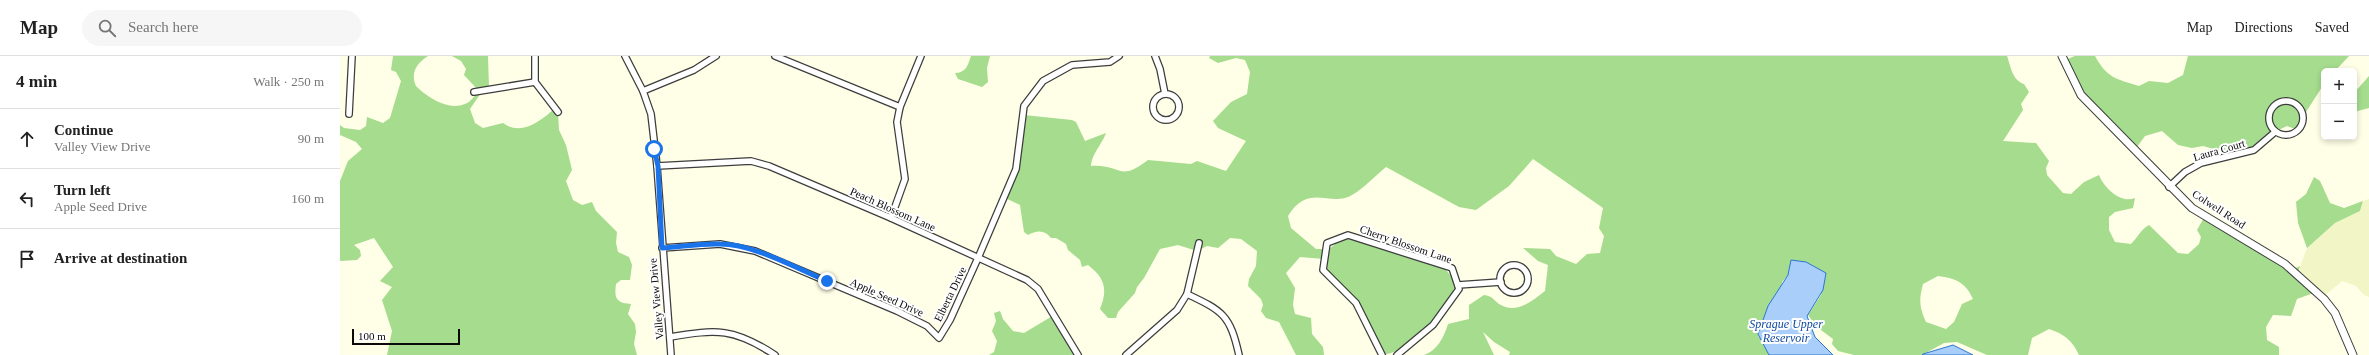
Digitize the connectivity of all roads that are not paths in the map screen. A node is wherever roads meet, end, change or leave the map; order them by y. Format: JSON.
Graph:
{"nodes":[{"id":1,"x":352,"y":56,"type":"edge"},
{"id":2,"x":535,"y":56,"type":"edge"},
{"id":3,"x":625,"y":56,"type":"edge"},
{"id":4,"x":716,"y":56,"type":"edge"},
{"id":5,"x":775,"y":56,"type":"edge"},
{"id":6,"x":921,"y":56,"type":"edge"},
{"id":7,"x":1119,"y":56,"type":"edge"},
{"id":8,"x":1154,"y":56,"type":"edge"},
{"id":9,"x":2062,"y":56,"type":"edge"},
{"id":10,"x":535,"y":82,"type":"junction"},
{"id":11,"x":643,"y":91,"type":"junction"},
{"id":12,"x":474,"y":92,"type":"dead end"},
{"id":13,"x":1165,"y":94,"type":"junction"},
{"id":14,"x":900,"y":107,"type":"junction"},
{"id":15,"x":558,"y":112,"type":"dead end"},
{"id":16,"x":350,"y":114,"type":"dead end"},
{"id":17,"x":2275,"y":132,"type":"junction"},
{"id":18,"x":658,"y":166,"type":"junction"},
{"id":19,"x":2169,"y":187,"type":"junction"},
{"id":20,"x":891,"y":218,"type":"junction"},
{"id":21,"x":1199,"y":243,"type":"dead end"},
{"id":22,"x":662,"y":248,"type":"junction"},
{"id":23,"x":978,"y":258,"type":"junction"},
{"id":24,"x":1501,"y":282,"type":"junction"},
{"id":25,"x":1458,"y":285,"type":"junction"},
{"id":26,"x":1186,"y":294,"type":"junction"},
{"id":27,"x":670,"y":337,"type":"junction"},
{"id":28,"x":939,"y":338,"type":"joint"},
{"id":29,"x":671,"y":355,"type":"edge"},
{"id":30,"x":775,"y":355,"type":"edge"},
{"id":31,"x":1078,"y":355,"type":"edge"},
{"id":32,"x":1126,"y":355,"type":"edge"},
{"id":33,"x":1239,"y":355,"type":"edge"},
{"id":34,"x":1382,"y":355,"type":"edge"},
{"id":35,"x":1397,"y":355,"type":"edge"},
{"id":36,"x":2353,"y":355,"type":"edge"}],
"edges":[{"from":1,"to":16,"type":"street"},
{"from":2,"to":10,"type":"street"},
{"from":3,"to":11,"type":"street","name":"Valley View Drive"},
{"from":4,"to":11,"type":"street"},
{"from":5,"to":14,"type":"street"},
{"from":6,"to":14,"type":"street"},
{"from":7,"to":23,"type":"street","name":"Elberta Drive"},
{"from":8,"to":13,"type":"street"},
{"from":9,"to":19,"type":"street","name":"Colwell Road"},
{"from":10,"to":12,"type":"street"},
{"from":10,"to":15,"type":"street"},
{"from":11,"to":18,"type":"street","name":"Valley View Drive"},
{"from":13,"to":13,"type":"street"},
{"from":14,"to":20,"type":"street"},
{"from":17,"to":17,"type":"street"},
{"from":17,"to":19,"type":"street","name":"Laura Court"},
{"from":18,"to":20,"type":"street","name":"Peach Blossom Lane"},
{"from":18,"to":22,"type":"street","name":"Valley View Drive"},
{"from":19,"to":36,"type":"street","name":"Colwell Road"},
{"from":20,"to":23,"type":"street","name":"Peach Blossom Lane"},
{"from":21,"to":26,"type":"street"},
{"from":22,"to":27,"type":"street","name":"Valley View Drive"},
{"from":22,"to":28,"type":"street","name":"Apple Seed Drive"},
{"from":23,"to":28,"type":"street","name":"Elberta Drive"},
{"from":23,"to":31,"type":"street","name":"Peach Blossom Lane"},
{"from":24,"to":24,"type":"street"},
{"from":24,"to":25,"type":"street"},
{"from":25,"to":34,"type":"street","name":"Cherry Blossom Lane"},
{"from":25,"to":35,"type":"street"},
{"from":26,"to":32,"type":"street"},
{"from":26,"to":33,"type":"street"},
{"from":27,"to":29,"type":"street","name":"Valley View Drive"},
{"from":27,"to":30,"type":"street"}]}
